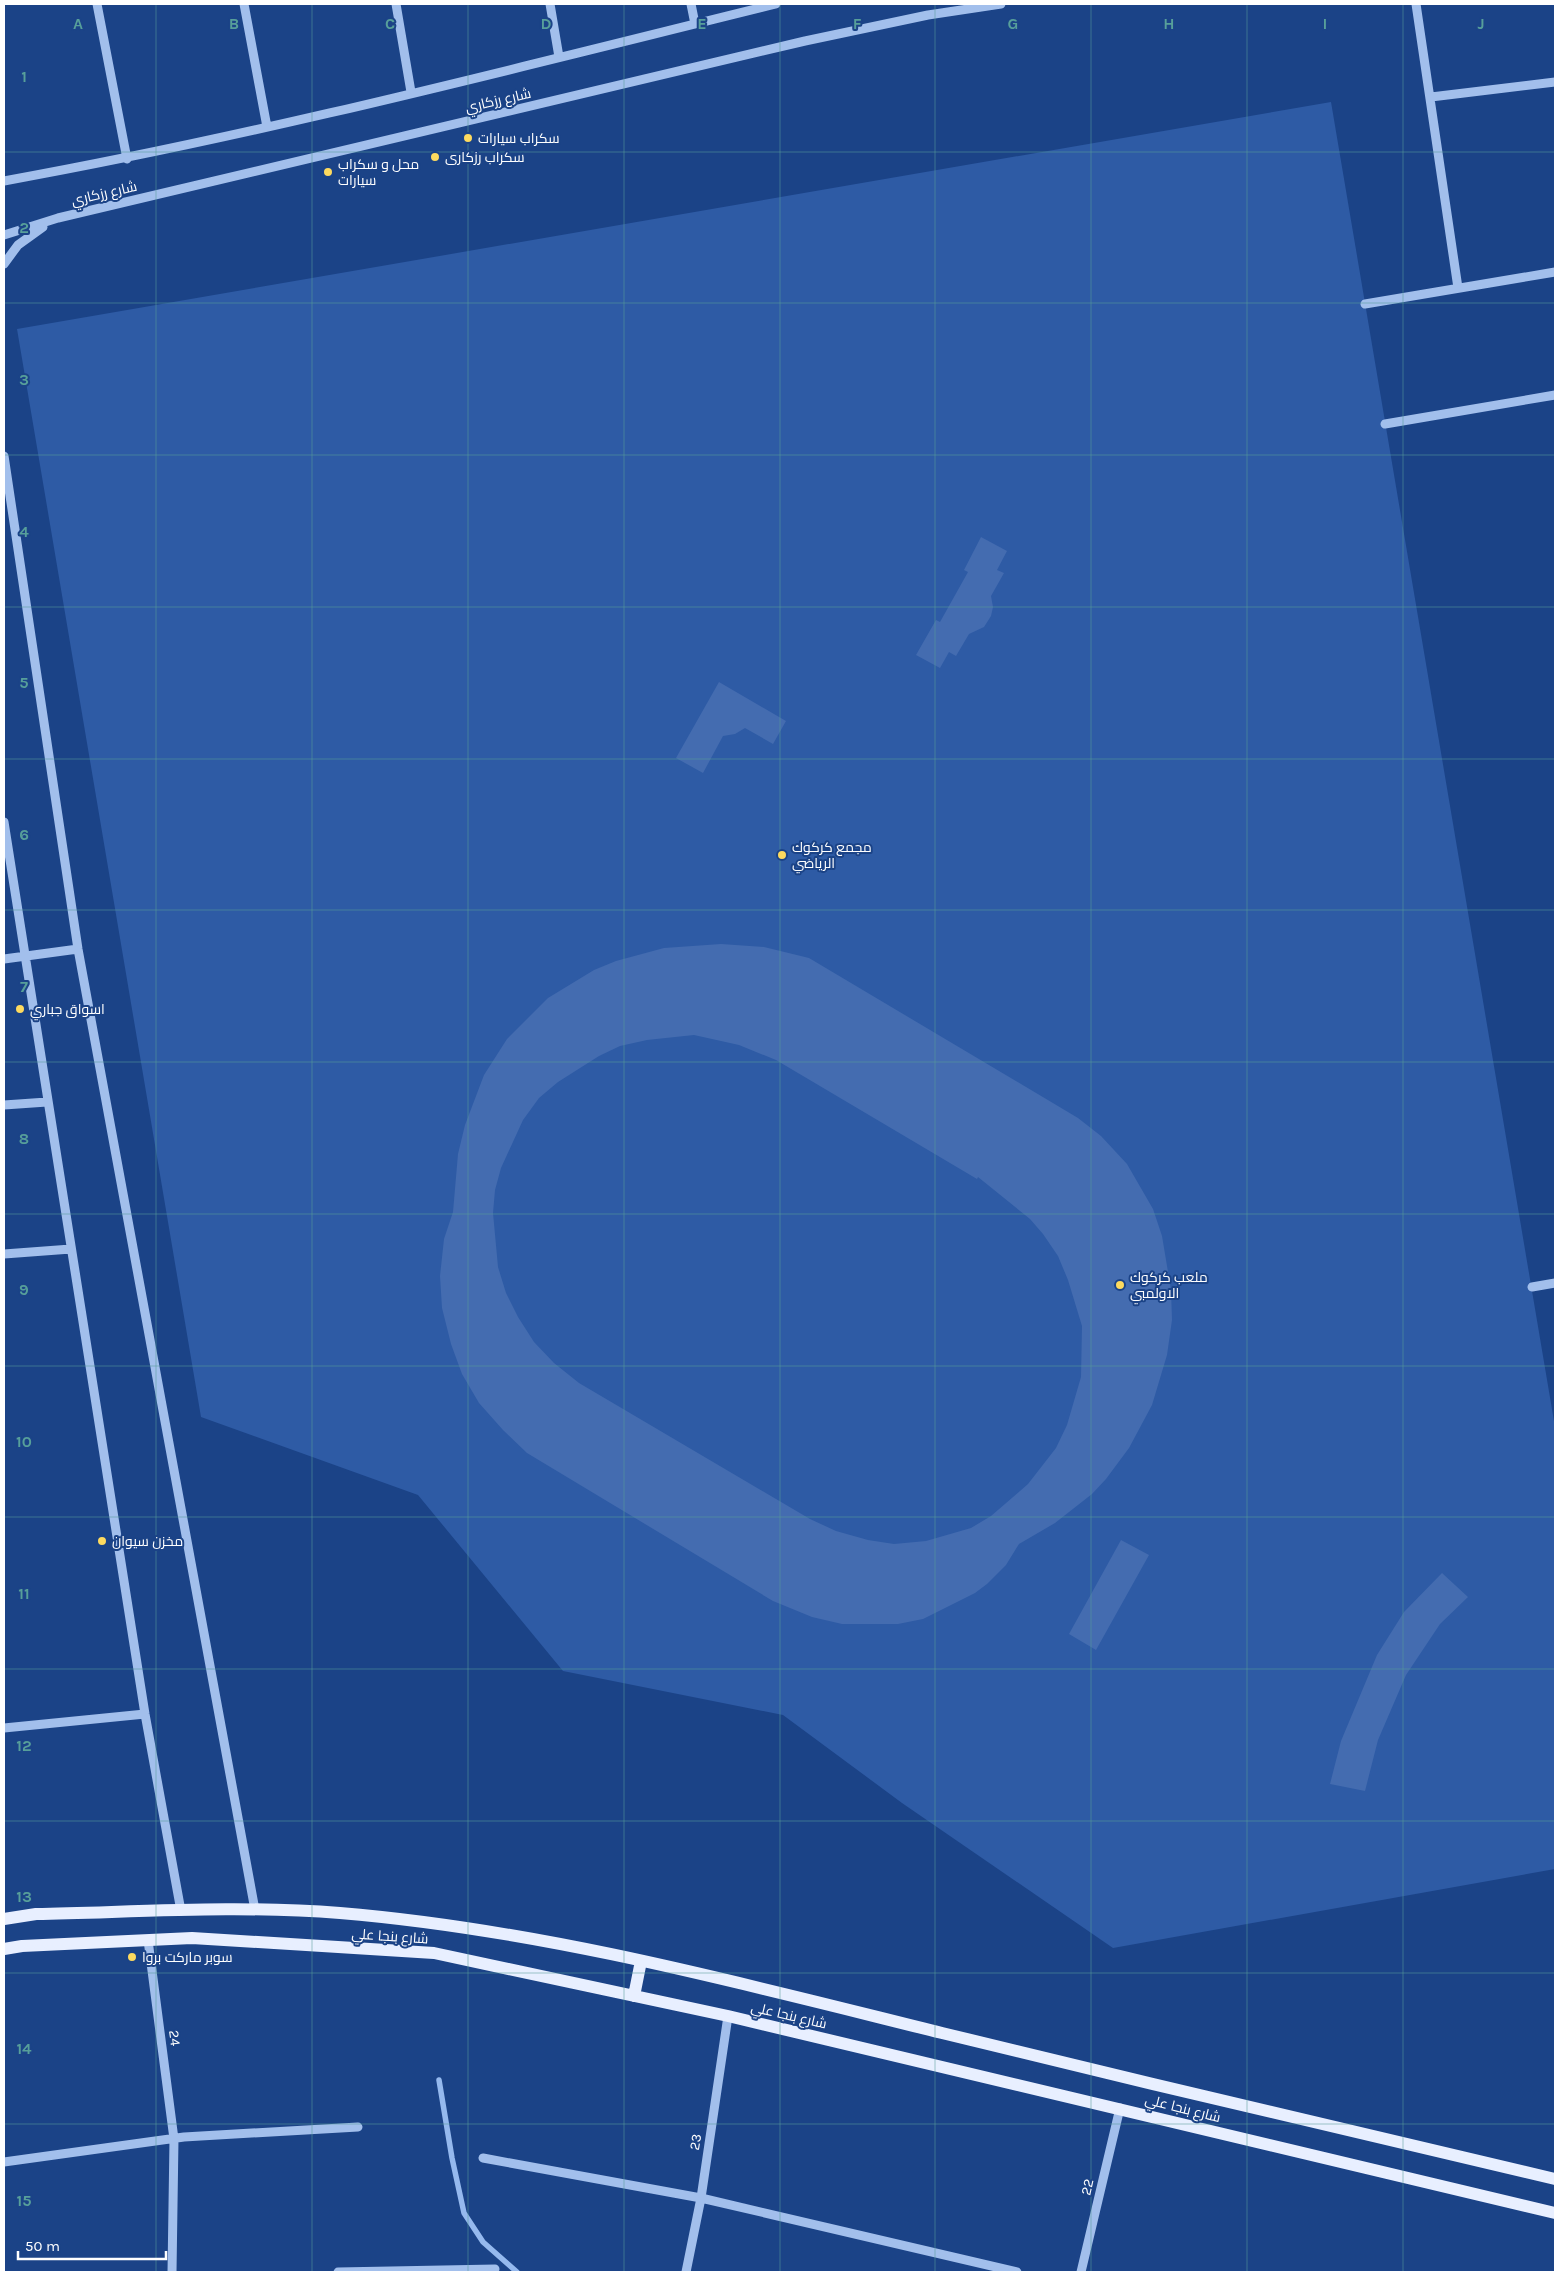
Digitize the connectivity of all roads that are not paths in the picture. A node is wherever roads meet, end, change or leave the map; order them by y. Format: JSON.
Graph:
{"nodes":[{"id":1,"x":97,"y":4,"type":"edge"},
{"id":2,"x":244,"y":4,"type":"edge"},
{"id":3,"x":396,"y":4,"type":"edge"},
{"id":4,"x":550,"y":4,"type":"edge"},
{"id":5,"x":691,"y":4,"type":"edge"},
{"id":6,"x":776,"y":4,"type":"edge"},
{"id":7,"x":926,"y":4,"type":"edge"},
{"id":8,"x":1001,"y":4,"type":"edge"},
{"id":9,"x":1416,"y":4,"type":"edge"},
{"id":10,"x":928,"y":14,"type":"junction"},
{"id":11,"x":695,"y":24,"type":"junction"},
{"id":12,"x":559,"y":56,"type":"junction"},
{"id":13,"x":1555,"y":82,"type":"edge"},
{"id":14,"x":411,"y":92,"type":"junction"},
{"id":15,"x":1431,"y":97,"type":"junction"},
{"id":16,"x":267,"y":127,"type":"junction"},
{"id":17,"x":127,"y":159,"type":"junction"},
{"id":18,"x":4,"y":181,"type":"edge"},
{"id":19,"x":58,"y":218,"type":"junction"},
{"id":20,"x":4,"y":236,"type":"edge"},
{"id":21,"x":4,"y":264,"type":"edge"},
{"id":22,"x":1555,"y":272,"type":"edge"},
{"id":23,"x":1458,"y":288,"type":"junction"},
{"id":24,"x":1365,"y":304,"type":"dead end"},
{"id":25,"x":1555,"y":395,"type":"edge"},
{"id":26,"x":1386,"y":424,"type":"dead end"},
{"id":27,"x":4,"y":456,"type":"edge"},
{"id":28,"x":4,"y":822,"type":"edge"},
{"id":29,"x":78,"y":949,"type":"junction"},
{"id":30,"x":24,"y":958,"type":"junction"},
{"id":31,"x":4,"y":959,"type":"edge"},
{"id":32,"x":47,"y":1102,"type":"junction"},
{"id":33,"x":4,"y":1105,"type":"edge"},
{"id":34,"x":71,"y":1249,"type":"junction"},
{"id":35,"x":4,"y":1254,"type":"edge"},
{"id":36,"x":1555,"y":1283,"type":"edge"},
{"id":37,"x":1532,"y":1287,"type":"dead end"},
{"id":38,"x":146,"y":1714,"type":"junction"},
{"id":39,"x":4,"y":1728,"type":"edge"},
{"id":40,"x":255,"y":1910,"type":"junction"},
{"id":41,"x":181,"y":1911,"type":"junction"},
{"id":42,"x":4,"y":1919,"type":"edge"},
{"id":43,"x":148,"y":1940,"type":"junction"},
{"id":44,"x":4,"y":1949,"type":"edge"},
{"id":45,"x":641,"y":1962,"type":"junction"},
{"id":46,"x":634,"y":1996,"type":"junction"},
{"id":47,"x":728,"y":2016,"type":"junction"},
{"id":48,"x":1120,"y":2108,"type":"junction"},
{"id":49,"x":358,"y":2127,"type":"dead end"},
{"id":50,"x":174,"y":2139,"type":"junction"},
{"id":51,"x":483,"y":2158,"type":"dead end"},
{"id":52,"x":4,"y":2162,"type":"edge"},
{"id":53,"x":1555,"y":2179,"type":"edge"},
{"id":54,"x":701,"y":2198,"type":"junction"},
{"id":55,"x":1555,"y":2213,"type":"edge"},
{"id":56,"x":495,"y":2269,"type":"dead end"},
{"id":57,"x":172,"y":2272,"type":"edge"},
{"id":58,"x":338,"y":2272,"type":"edge"},
{"id":59,"x":686,"y":2272,"type":"edge"},
{"id":60,"x":1017,"y":2272,"type":"edge"},
{"id":61,"x":1081,"y":2272,"type":"edge"}],
"edges":[{"from":1,"to":17,"type":"street"},
{"from":2,"to":16,"type":"street"},
{"from":3,"to":14,"type":"street"},
{"from":4,"to":12,"type":"street"},
{"from":5,"to":11,"type":"street"},
{"from":6,"to":11,"type":"street","name":"شارع رزكاري"},
{"from":7,"to":10,"type":"street"},
{"from":8,"to":10,"type":"street","name":"شارع رزكاري"},
{"from":9,"to":15,"type":"street"},
{"from":10,"to":19,"type":"street","name":"شارع رزكاري"},
{"from":11,"to":12,"type":"street","name":"شارع رزكاري"},
{"from":12,"to":14,"type":"street","name":"شارع رزكاري"},
{"from":13,"to":15,"type":"street"},
{"from":14,"to":16,"type":"street","name":"شارع رزكاري"},
{"from":15,"to":23,"type":"street"},
{"from":16,"to":17,"type":"street","name":"شارع رزكاري"},
{"from":17,"to":18,"type":"street","name":"شارع رزكاري"},
{"from":19,"to":20,"type":"street","name":"شارع رزكاري"},
{"from":19,"to":21,"type":"street"},
{"from":22,"to":23,"type":"street"},
{"from":23,"to":24,"type":"street"},
{"from":25,"to":26,"type":"street"},
{"from":27,"to":29,"type":"street"},
{"from":28,"to":30,"type":"street"},
{"from":29,"to":30,"type":"street"},
{"from":29,"to":40,"type":"street"},
{"from":30,"to":31,"type":"street"},
{"from":30,"to":32,"type":"street"},
{"from":32,"to":33,"type":"street"},
{"from":32,"to":34,"type":"street"},
{"from":34,"to":35,"type":"street"},
{"from":34,"to":38,"type":"street"},
{"from":36,"to":37,"type":"street"},
{"from":38,"to":39,"type":"street"},
{"from":38,"to":41,"type":"street"},
{"from":40,"to":41,"type":"main road","name":"شارع بنجا علي"},
{"from":40,"to":45,"type":"main road","name":"شارع بنجا علي"},
{"from":41,"to":42,"type":"main road","name":"شارع بنجا علي"},
{"from":43,"to":44,"type":"main road","name":"شارع بنجا علي"},
{"from":43,"to":46,"type":"main road","name":"شارع بنجا علي"},
{"from":43,"to":50,"type":"street","name":"24"},
{"from":45,"to":46,"type":"main road"},
{"from":45,"to":53,"type":"main road","name":"شارع بنجا علي"},
{"from":46,"to":47,"type":"main road","name":"شارع بنجا علي"},
{"from":47,"to":48,"type":"main road","name":"شارع بنجا علي"},
{"from":47,"to":54,"type":"street","name":"23"},
{"from":48,"to":55,"type":"main road","name":"شارع بنجا علي"},
{"from":48,"to":61,"type":"street","name":"22"},
{"from":49,"to":50,"type":"street"},
{"from":50,"to":52,"type":"street"},
{"from":50,"to":57,"type":"street","name":"24"},
{"from":51,"to":54,"type":"street"},
{"from":54,"to":59,"type":"street","name":"23"},
{"from":54,"to":60,"type":"street"},
{"from":56,"to":58,"type":"street"}]}
